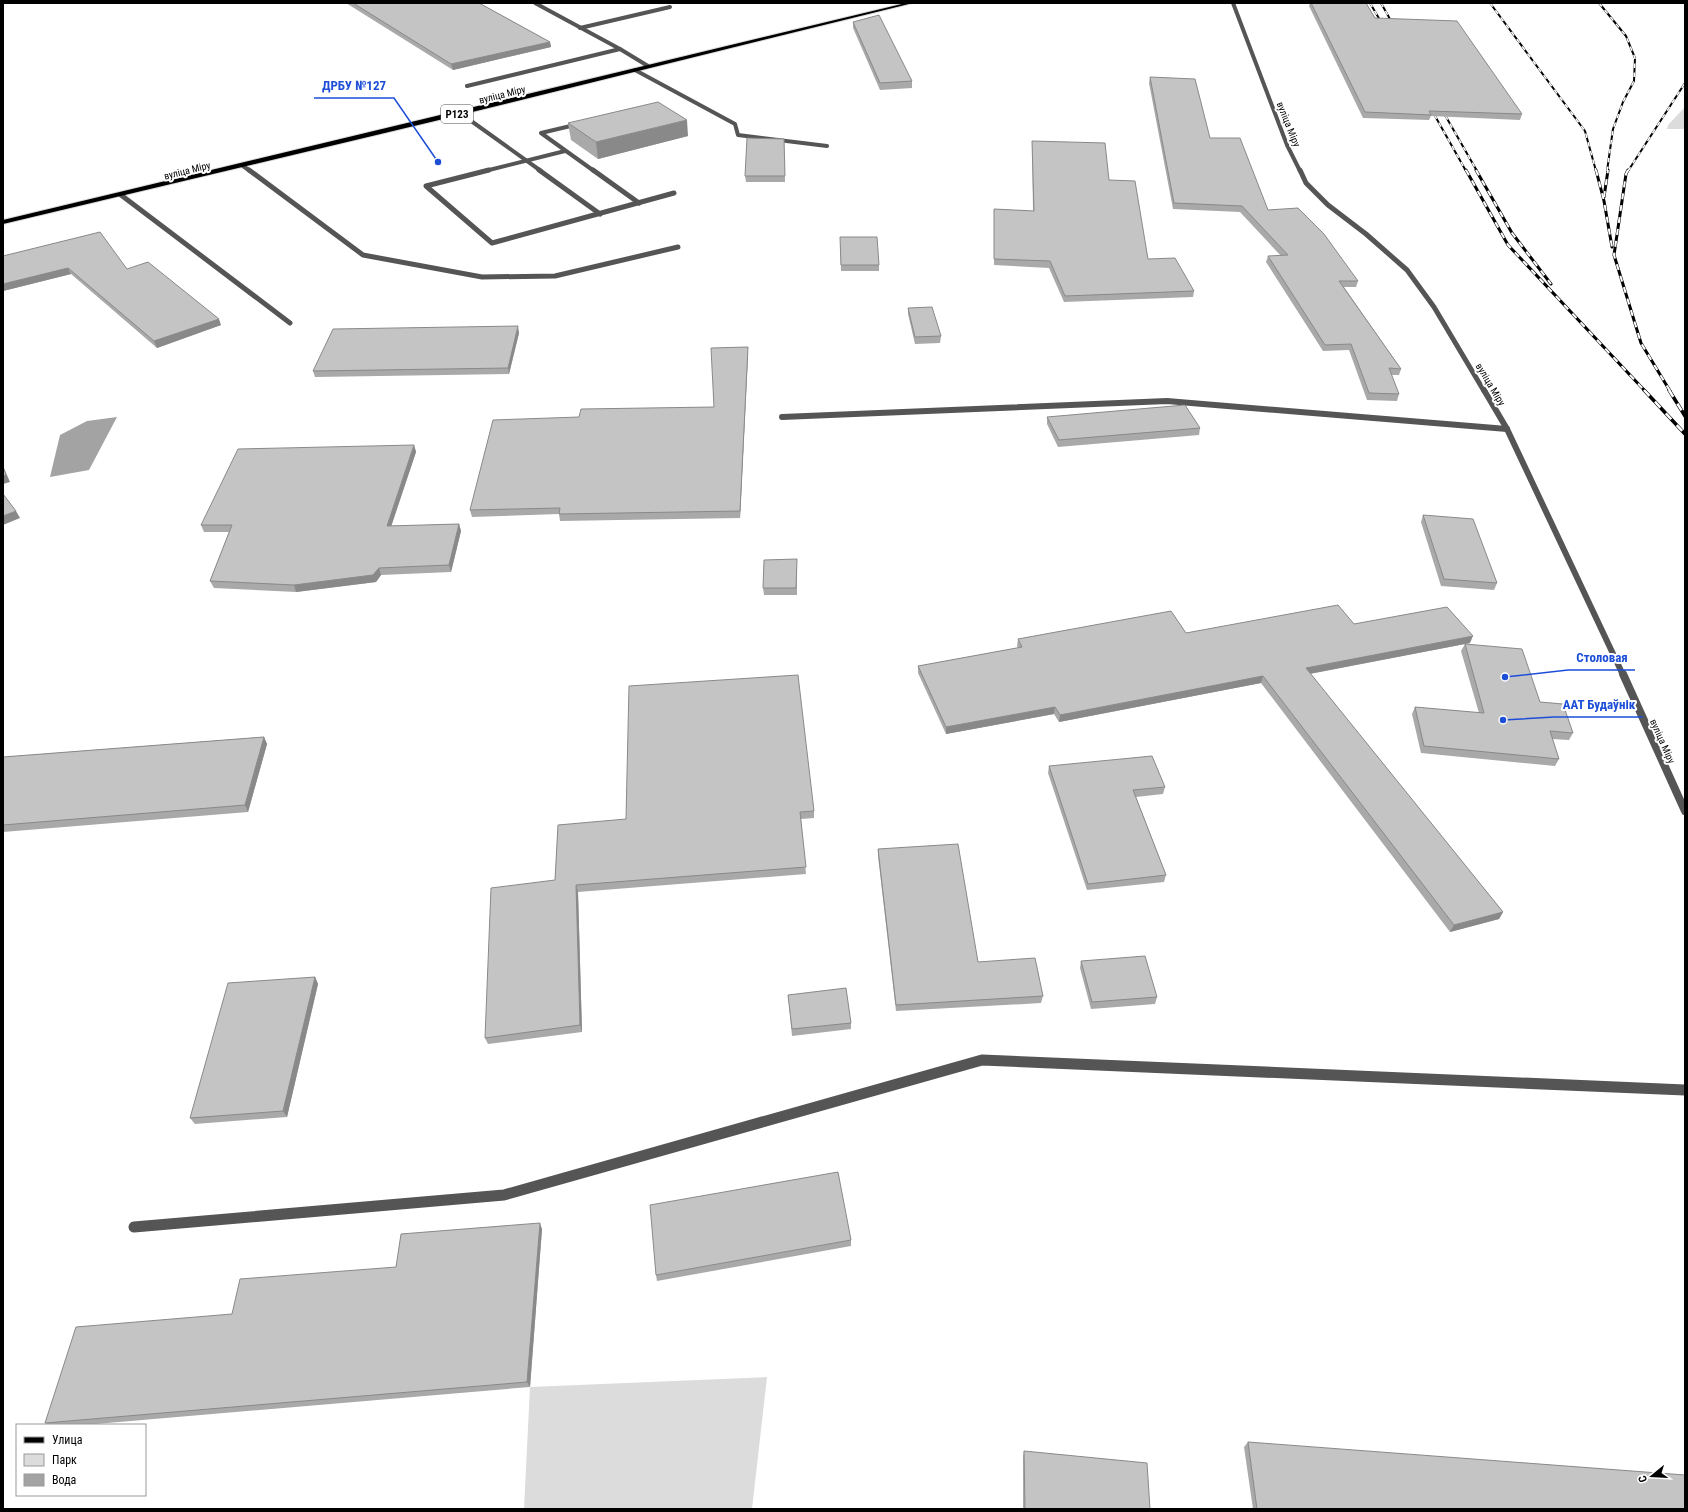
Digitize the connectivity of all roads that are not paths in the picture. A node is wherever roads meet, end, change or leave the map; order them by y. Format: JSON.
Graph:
{"nodes":[{"id":1,"x":535,"y":3,"type":"edge"},
{"id":2,"x":911,"y":3,"type":"edge"},
{"id":3,"x":1233,"y":3,"type":"edge"},
{"id":4,"x":670,"y":7,"type":"dead end"},
{"id":5,"x":580,"y":28,"type":"junction"},
{"id":6,"x":620,"y":49,"type":"junction"},
{"id":7,"x":648,"y":66,"type":"junction"},
{"id":8,"x":635,"y":70,"type":"junction"},
{"id":9,"x":467,"y":86,"type":"dead end"},
{"id":10,"x":460,"y":113,"type":"junction"},
{"id":11,"x":588,"y":122,"type":"edge"},
{"id":12,"x":827,"y":146,"type":"dead end"},
{"id":13,"x":565,"y":151,"type":"junction"},
{"id":14,"x":527,"y":161,"type":"junction"},
{"id":15,"x":243,"y":166,"type":"junction"},
{"id":16,"x":674,"y":193,"type":"dead end"},
{"id":17,"x":121,"y":195,"type":"junction"},
{"id":18,"x":639,"y":203,"type":"junction"},
{"id":19,"x":600,"y":214,"type":"junction"},
{"id":20,"x":3,"y":222,"type":"edge"},
{"id":21,"x":678,"y":247,"type":"dead end"},
{"id":22,"x":290,"y":323,"type":"dead end"},
{"id":23,"x":782,"y":418,"type":"dead end"},
{"id":24,"x":1507,"y":429,"type":"junction"},
{"id":25,"x":1685,"y":811,"type":"edge"},
{"id":26,"x":1685,"y":1090,"type":"edge"},
{"id":27,"x":134,"y":1227,"type":"dead end"}],
"edges":[{"from":1,"to":5,"type":"street"},
{"from":2,"to":7,"type":"main road","name":"вуліца Міру","number":"Р123"},
{"from":3,"to":24,"type":"street","name":"вуліца Міру"},
{"from":4,"to":5,"type":"street"},
{"from":5,"to":6,"type":"street"},
{"from":6,"to":7,"type":"street"},
{"from":6,"to":9,"type":"street"},
{"from":7,"to":8,"type":"main road","name":"вуліца Міру","number":"Р123"},
{"from":8,"to":10,"type":"main road","name":"вуліца Міру","number":"Р123"},
{"from":8,"to":12,"type":"street"},
{"from":10,"to":14,"type":"street"},
{"from":10,"to":15,"type":"main road","name":"вуліца Міру","number":"Р123"},
{"from":11,"to":13,"type":"street"},
{"from":13,"to":14,"type":"street"},
{"from":13,"to":18,"type":"street"},
{"from":14,"to":19,"type":"street"},
{"from":14,"to":19,"type":"street"},
{"from":15,"to":17,"type":"main road","name":"вуліца Міру","number":"Р123"},
{"from":15,"to":21,"type":"street"},
{"from":16,"to":18,"type":"street"},
{"from":17,"to":20,"type":"main road","name":"вуліца Міру","number":"Р123"},
{"from":17,"to":22,"type":"street"},
{"from":18,"to":19,"type":"street"},
{"from":23,"to":24,"type":"street"},
{"from":24,"to":25,"type":"street","name":"вуліца Міру"},
{"from":26,"to":27,"type":"street"}]}
